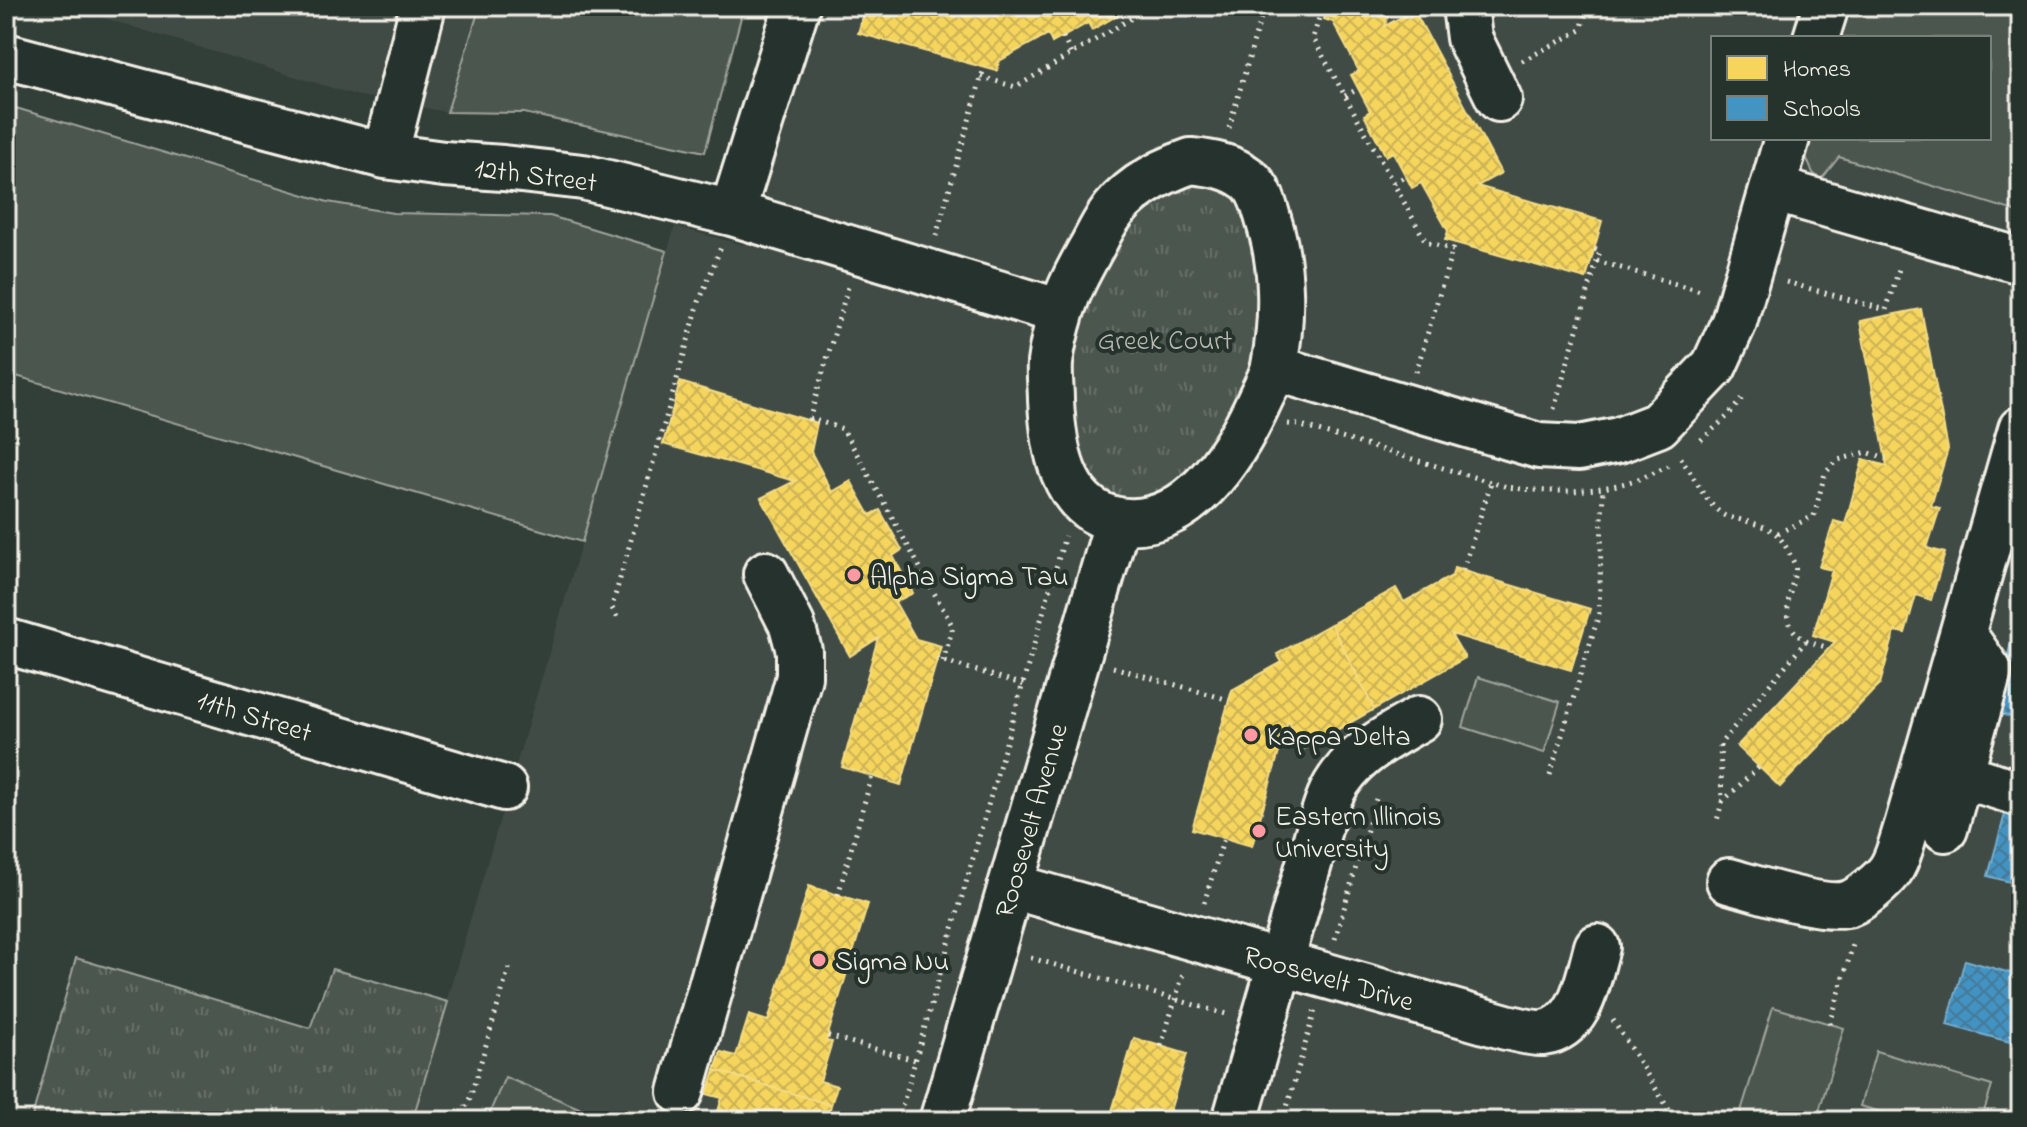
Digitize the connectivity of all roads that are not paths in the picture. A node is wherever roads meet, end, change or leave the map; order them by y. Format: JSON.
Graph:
{"nodes":[{"id":1,"x":423,"y":6,"type":"edge"},
{"id":2,"x":797,"y":6,"type":"edge"},
{"id":3,"x":1465,"y":6,"type":"edge"},
{"id":4,"x":1826,"y":6,"type":"edge"},
{"id":5,"x":1817,"y":36,"type":"edge"},
{"id":6,"x":6,"y":56,"type":"edge"},
{"id":7,"x":1494,"y":88,"type":"road end"},
{"id":8,"x":1786,"y":140,"type":"edge"},
{"id":9,"x":385,"y":156,"type":"junction"},
{"id":10,"x":1773,"y":189,"type":"junction"},
{"id":11,"x":732,"y":213,"type":"junction"},
{"id":12,"x":2021,"y":261,"type":"edge"},
{"id":13,"x":1061,"y":312,"type":"junction"},
{"id":14,"x":1274,"y":368,"type":"junction"},
{"id":15,"x":2021,"y":429,"type":"edge"},
{"id":16,"x":1118,"y":520,"type":"junction"},
{"id":17,"x":766,"y":574,"type":"dead end"},
{"id":18,"x":1963,"y":634,"type":"junction"},
{"id":19,"x":6,"y":641,"type":"edge"},
{"id":20,"x":1419,"y":719,"type":"dead end"},
{"id":21,"x":1961,"y":775,"type":"junction"},
{"id":22,"x":504,"y":788,"type":"dead end"},
{"id":23,"x":2021,"y":794,"type":"edge"},
{"id":24,"x":1945,"y":829,"type":"dead end"},
{"id":25,"x":1729,"y":881,"type":"dead end"},
{"id":26,"x":1030,"y":892,"type":"junction"},
{"id":27,"x":1280,"y":962,"type":"junction"},
{"id":28,"x":1592,"y":963,"type":"road end"},
{"id":29,"x":681,"y":1092,"type":"dead end"},
{"id":30,"x":942,"y":1121,"type":"edge"},
{"id":31,"x":1235,"y":1121,"type":"edge"}],
"edges":[{"from":1,"to":9,"type":"street"},
{"from":2,"to":11,"type":"street"},
{"from":3,"to":7,"type":"street"},
{"from":4,"to":5,"type":"street"},
{"from":6,"to":9,"type":"street","name":"12th Street"},
{"from":8,"to":10,"type":"street"},
{"from":9,"to":11,"type":"street","name":"12th Street"},
{"from":10,"to":12,"type":"street"},
{"from":10,"to":14,"type":"street"},
{"from":11,"to":13,"type":"street","name":"12th Street"},
{"from":13,"to":14,"type":"street"},
{"from":13,"to":16,"type":"street"},
{"from":14,"to":16,"type":"street"},
{"from":15,"to":18,"type":"street"},
{"from":16,"to":26,"type":"street","name":"Roosevelt Avenue"},
{"from":17,"to":29,"type":"street"},
{"from":18,"to":21,"type":"street"},
{"from":18,"to":25,"type":"street"},
{"from":19,"to":22,"type":"street","name":"11th Street"},
{"from":20,"to":27,"type":"street"},
{"from":21,"to":23,"type":"street"},
{"from":21,"to":24,"type":"street"},
{"from":26,"to":27,"type":"street","name":"Roosevelt Drive"},
{"from":26,"to":30,"type":"street","name":"Roosevelt Avenue"},
{"from":27,"to":28,"type":"street","name":"Roosevelt Drive"},
{"from":27,"to":31,"type":"street"}]}
